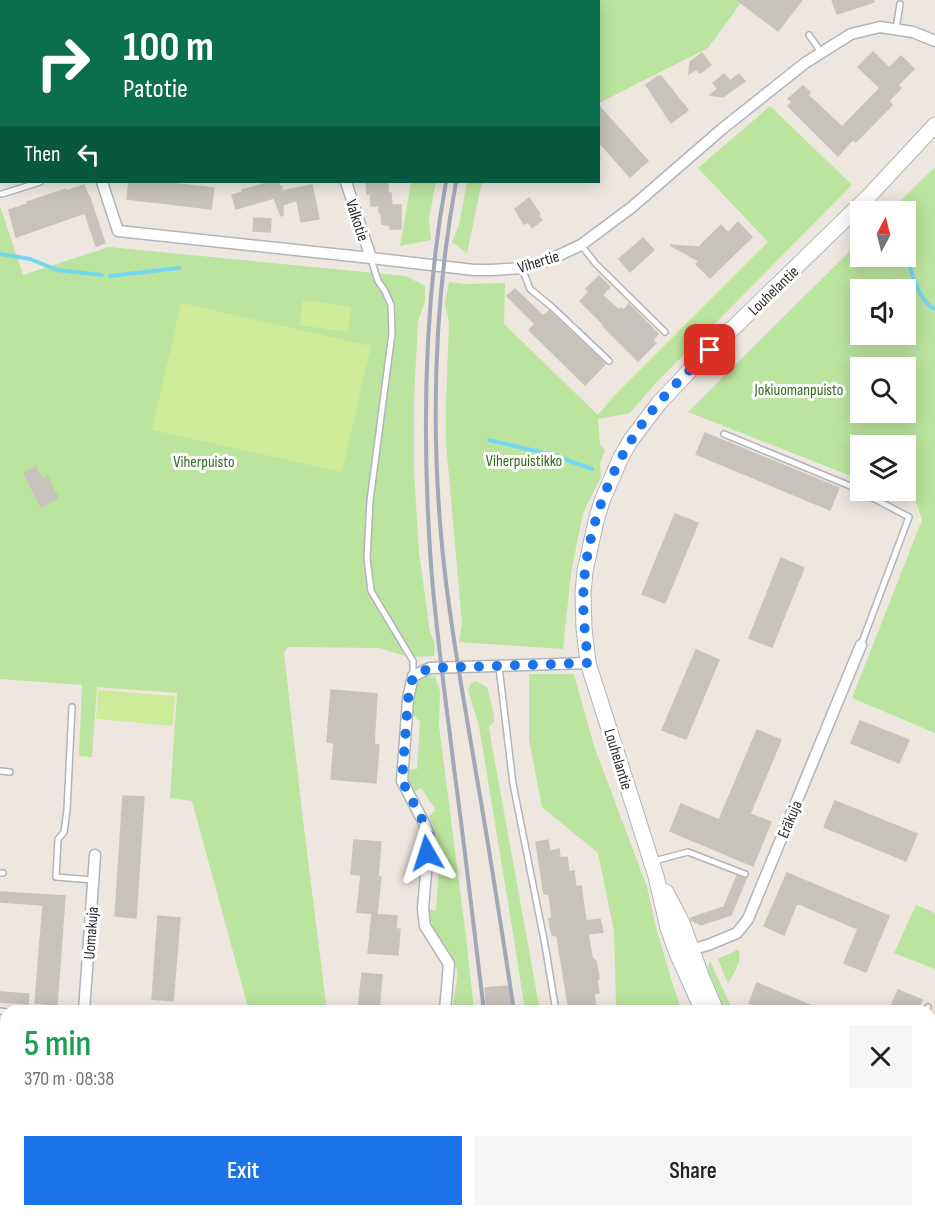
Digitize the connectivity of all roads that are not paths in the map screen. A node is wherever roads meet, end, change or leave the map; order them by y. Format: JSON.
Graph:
{"nodes":[{"id":1,"x":900,"y":4,"type":"dead end"},
{"id":2,"x":896,"y":29,"type":"junction"},
{"id":3,"x":809,"y":35,"type":"dead end"},
{"id":4,"x":935,"y":41,"type":"edge"},
{"id":5,"x":821,"y":52,"type":"junction"},
{"id":6,"x":935,"y":125,"type":"edge"},
{"id":7,"x":37,"y":183,"type":"edge"},
{"id":8,"x":102,"y":183,"type":"edge"},
{"id":9,"x":346,"y":183,"type":"edge"},
{"id":10,"x":2,"y":194,"type":"dead end"},
{"id":11,"x":581,"y":245,"type":"junction"},
{"id":12,"x":371,"y":258,"type":"junction"},
{"id":13,"x":522,"y":268,"type":"junction"},
{"id":14,"x":665,"y":332,"type":"dead end"},
{"id":15,"x":609,"y":361,"type":"dead end"},
{"id":16,"x":724,"y":434,"type":"dead end"},
{"id":17,"x":861,"y":645,"type":"joint"},
{"id":18,"x":588,"y":663,"type":"junction"},
{"id":19,"x":499,"y":666,"type":"junction"},
{"id":20,"x":413,"y":676,"type":"junction"},
{"id":21,"x":72,"y":707,"type":"dead end"},
{"id":22,"x":0,"y":771,"type":"edge"},
{"id":23,"x":10,"y":772,"type":"dead end"},
{"id":24,"x":95,"y":855,"type":"dead end"},
{"id":25,"x":654,"y":869,"type":"junction"},
{"id":26,"x":745,"y":874,"type":"dead end"},
{"id":27,"x":93,"y":880,"type":"junction"},
{"id":28,"x":685,"y":951,"type":"junction"},
{"id":29,"x":84,"y":1005,"type":"edge"},
{"id":30,"x":446,"y":1005,"type":"edge"},
{"id":31,"x":555,"y":1005,"type":"edge"},
{"id":32,"x":701,"y":1005,"type":"edge"},
{"id":33,"x":713,"y":1005,"type":"edge"}],
"edges":[{"from":1,"to":2,"type":"lane"},
{"from":2,"to":4,"type":"street","name":"Vihertie"},
{"from":2,"to":5,"type":"street","name":"Vihertie"},
{"from":3,"to":5,"type":"lane"},
{"from":5,"to":11,"type":"street","name":"Vihertie"},
{"from":6,"to":18,"type":"main road","name":"Louhelantie"},
{"from":7,"to":10,"type":"lane"},
{"from":8,"to":12,"type":"street","name":"Vihertie"},
{"from":9,"to":12,"type":"street","name":"Valkotie"},
{"from":11,"to":13,"type":"street","name":"Vihertie"},
{"from":11,"to":14,"type":"lane"},
{"from":12,"to":13,"type":"street","name":"Vihertie"},
{"from":12,"to":20,"type":"lane"},
{"from":13,"to":15,"type":"lane"},
{"from":16,"to":17,"type":"lane"},
{"from":17,"to":28,"type":"street","name":"Eräkuja"},
{"from":18,"to":19,"type":"street"},
{"from":18,"to":25,"type":"main road","name":"Louhelantie"},
{"from":19,"to":20,"type":"street"},
{"from":19,"to":31,"type":"lane"},
{"from":20,"to":30,"type":"street"},
{"from":21,"to":27,"type":"lane"},
{"from":22,"to":23,"type":"lane"},
{"from":24,"to":27,"type":"street","name":"Uomakuja"},
{"from":25,"to":26,"type":"lane"},
{"from":25,"to":28,"type":"main road","name":"Louhelantie"},
{"from":27,"to":29,"type":"street","name":"Uomakuja"},
{"from":28,"to":32,"type":"main road","name":"Louhelantie"},
{"from":28,"to":33,"type":"main road","name":"Louhelantie"}]}
